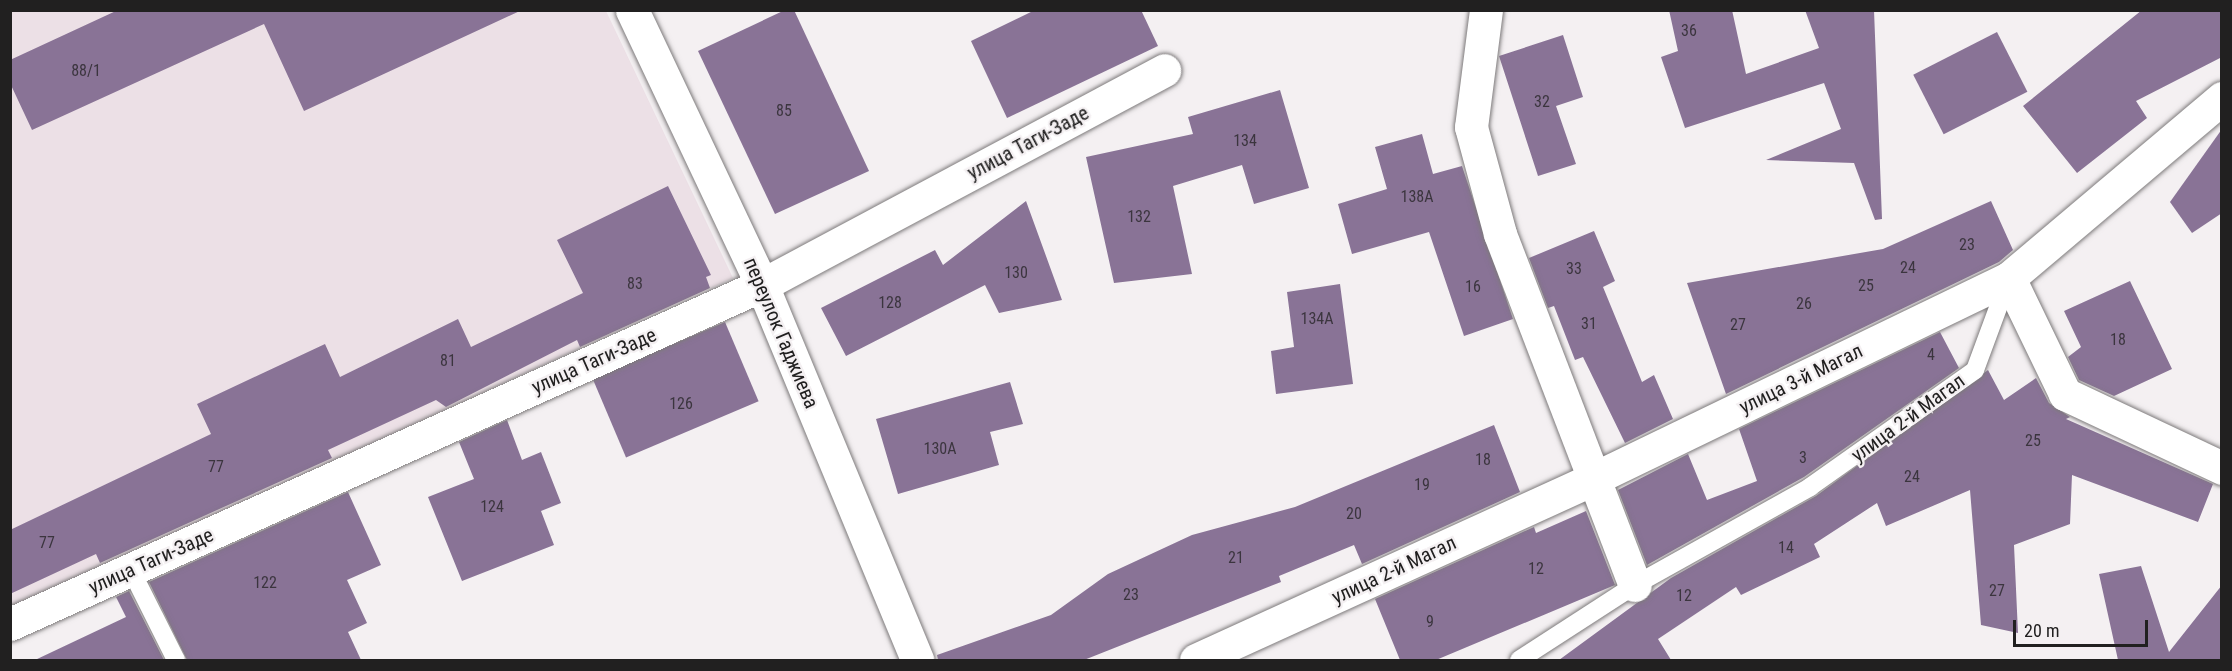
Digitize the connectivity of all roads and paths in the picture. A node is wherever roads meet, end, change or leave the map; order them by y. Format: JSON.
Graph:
{"nodes":[{"id":1,"x":632,"y":10,"type":"edge"},
{"id":2,"x":1486,"y":10,"type":"edge"},
{"id":3,"x":1164,"y":70,"type":"dead end"},
{"id":4,"x":2222,"y":98,"type":"edge"},
{"id":5,"x":2009,"y":278,"type":"junction"},
{"id":6,"x":762,"y":285,"type":"junction"},
{"id":7,"x":2222,"y":468,"type":"edge"},
{"id":8,"x":1593,"y":479,"type":"junction"},
{"id":9,"x":131,"y":570,"type":"junction"},
{"id":10,"x":1635,"y":585,"type":"junction"},
{"id":11,"x":10,"y":624,"type":"edge"},
{"id":12,"x":176,"y":660,"type":"edge"},
{"id":13,"x":917,"y":660,"type":"edge"},
{"id":14,"x":1196,"y":660,"type":"edge"},
{"id":15,"x":1519,"y":660,"type":"edge"}],
"edges":[{"from":1,"to":6,"type":"street","name":"переулок Гаджиева"},
{"from":2,"to":8,"type":"street"},
{"from":3,"to":6,"type":"street","name":"улица Таги-Заде"},
{"from":4,"to":5,"type":"street","name":"улица 2-й Магал"},
{"from":5,"to":7,"type":"street"},
{"from":5,"to":8,"type":"street","name":"улица 3-й Магал"},
{"from":5,"to":10,"type":"lane","name":"улица 2-й Магал"},
{"from":6,"to":9,"type":"street","name":"улица Таги-Заде"},
{"from":6,"to":13,"type":"street","name":"переулок Гаджиева"},
{"from":8,"to":10,"type":"street"},
{"from":8,"to":14,"type":"street","name":"улица 2-й Магал"},
{"from":9,"to":11,"type":"street","name":"улица Таги-Заде"},
{"from":9,"to":12,"type":"lane"},
{"from":10,"to":15,"type":"lane","name":"улица 2-й Магал"}]}
